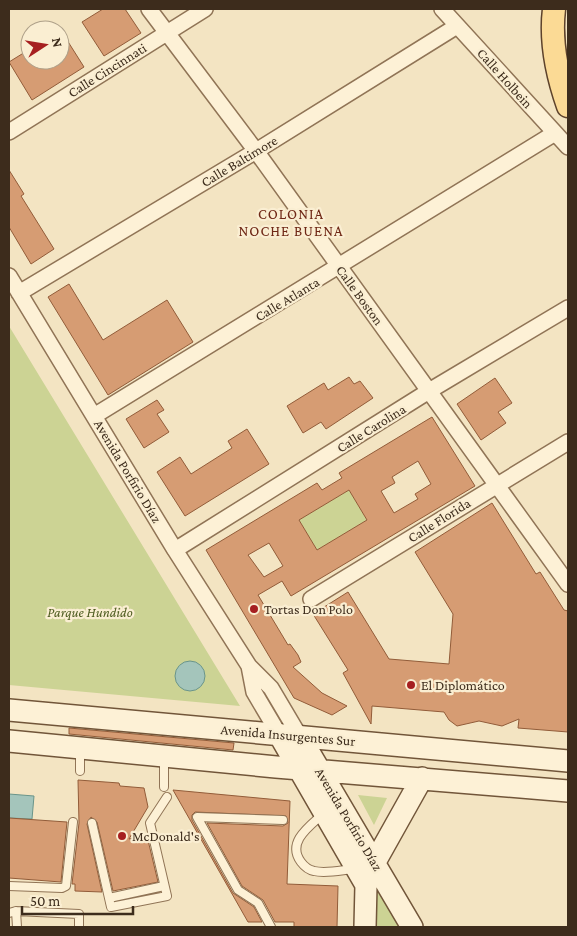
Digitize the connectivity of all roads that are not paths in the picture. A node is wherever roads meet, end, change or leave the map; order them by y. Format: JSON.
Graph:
{"nodes":[{"id":1,"x":149,"y":9,"type":"edge"},
{"id":2,"x":204,"y":9,"type":"edge"},
{"id":3,"x":442,"y":9,"type":"edge"},
{"id":4,"x":554,"y":9,"type":"edge"},
{"id":5,"x":457,"y":26,"type":"junction"},
{"id":6,"x":167,"y":32,"type":"junction"},
{"id":7,"x":568,"y":106,"type":"edge"},
{"id":8,"x":9,"y":132,"type":"edge"},
{"id":9,"x":555,"y":133,"type":"junction"},
{"id":10,"x":568,"y":147,"type":"edge"},
{"id":11,"x":256,"y":151,"type":"junction"},
{"id":12,"x":340,"y":267,"type":"junction"},
{"id":13,"x":9,"y":276,"type":"edge"},
{"id":14,"x":19,"y":293,"type":"junction"},
{"id":15,"x":568,"y":308,"type":"edge"},
{"id":16,"x":429,"y":391,"type":"junction"},
{"id":17,"x":94,"y":416,"type":"junction"},
{"id":18,"x":568,"y":442,"type":"edge"},
{"id":19,"x":497,"y":485,"type":"junction"},
{"id":20,"x":175,"y":550,"type":"junction"},
{"id":21,"x":568,"y":584,"type":"edge"},
{"id":22,"x":312,"y":599,"type":"dead end"},
{"id":23,"x":249,"y":666,"type":"junction"},
{"id":24,"x":9,"y":710,"type":"edge"},
{"id":25,"x":290,"y":736,"type":"junction"},
{"id":26,"x":9,"y":741,"type":"edge"},
{"id":27,"x":80,"y":749,"type":"junction"},
{"id":28,"x":164,"y":757,"type":"junction"},
{"id":29,"x":568,"y":761,"type":"edge"},
{"id":30,"x":300,"y":769,"type":"junction"},
{"id":31,"x":80,"y":771,"type":"dead end"},
{"id":32,"x":320,"y":771,"type":"junction"},
{"id":33,"x":422,"y":778,"type":"junction"},
{"id":34,"x":164,"y":787,"type":"dead end"},
{"id":35,"x":568,"y":791,"type":"edge"},
{"id":36,"x":167,"y":798,"type":"dead end"},
{"id":37,"x":325,"y":812,"type":"junction"},
{"id":38,"x":283,"y":820,"type":"dead end"},
{"id":39,"x":73,"y":822,"type":"dead end"},
{"id":40,"x":92,"y":823,"type":"dead end"},
{"id":41,"x":366,"y":872,"type":"junction"},
{"id":42,"x":9,"y":886,"type":"edge"},
{"id":43,"x":13,"y":912,"type":"edge"},
{"id":44,"x":17,"y":927,"type":"edge"},
{"id":45,"x":79,"y":927,"type":"edge"},
{"id":46,"x":271,"y":927,"type":"edge"},
{"id":47,"x":365,"y":927,"type":"edge"},
{"id":48,"x":412,"y":927,"type":"edge"}],
"edges":[{"from":1,"to":6,"type":"street","name":"Calle Boston"},
{"from":2,"to":6,"type":"street","name":"Calle Cincinnati"},
{"from":3,"to":5,"type":"street","name":"Calle Holbein"},
{"from":4,"to":7,"type":"main road"},
{"from":5,"to":9,"type":"street","name":"Calle Holbein"},
{"from":5,"to":11,"type":"street","name":"Calle Baltimore"},
{"from":6,"to":8,"type":"street","name":"Calle Cincinnati"},
{"from":6,"to":11,"type":"street","name":"Calle Boston"},
{"from":9,"to":10,"type":"street","name":"Calle Holbein"},
{"from":9,"to":12,"type":"street","name":"Calle Atlanta"},
{"from":11,"to":12,"type":"street","name":"Calle Boston"},
{"from":11,"to":14,"type":"street","name":"Calle Baltimore"},
{"from":12,"to":16,"type":"street","name":"Calle Boston"},
{"from":12,"to":17,"type":"street","name":"Calle Atlanta"},
{"from":13,"to":14,"type":"street","name":"Avenida Porfirio Díaz"},
{"from":14,"to":17,"type":"street","name":"Avenida Porfirio Díaz"},
{"from":15,"to":16,"type":"street","name":"Calle Carolina"},
{"from":16,"to":19,"type":"street","name":"Calle Boston"},
{"from":16,"to":20,"type":"street","name":"Calle Carolina"},
{"from":17,"to":20,"type":"street","name":"Avenida Porfirio Díaz"},
{"from":18,"to":19,"type":"street","name":"Calle Florida"},
{"from":19,"to":21,"type":"street","name":"Calle Boston"},
{"from":19,"to":22,"type":"street","name":"Calle Florida"},
{"from":20,"to":23,"type":"street","name":"Avenida Porfirio Díaz"},
{"from":23,"to":25,"type":"street","name":"Avenida Porfirio Díaz"},
{"from":23,"to":25,"type":"street","name":"Avenida Porfirio Díaz"},
{"from":24,"to":25,"type":"main road","name":"Avenida Insurgentes Sur"},
{"from":25,"to":29,"type":"main road","name":"Avenida Insurgentes Sur"},
{"from":25,"to":30,"type":"main road","name":"Avenida Porfirio Díaz"},
{"from":25,"to":32,"type":"main road","name":"Avenida Porfirio Díaz"},
{"from":26,"to":27,"type":"main road"},
{"from":27,"to":28,"type":"main road"},
{"from":27,"to":31,"type":"lane"},
{"from":28,"to":30,"type":"main road"},
{"from":28,"to":34,"type":"lane"},
{"from":30,"to":32,"type":"main road"},
{"from":30,"to":37,"type":"main road","name":"Avenida Porfirio Díaz"},
{"from":32,"to":33,"type":"main road"},
{"from":32,"to":41,"type":"main road","name":"Avenida Porfirio Díaz"},
{"from":33,"to":35,"type":"main road"},
{"from":33,"to":41,"type":"main road"},
{"from":36,"to":40,"type":"lane"},
{"from":37,"to":41,"type":"main road","name":"Avenida Porfirio Díaz"},
{"from":37,"to":41,"type":"lane"},
{"from":38,"to":46,"type":"lane"},
{"from":39,"to":42,"type":"lane"},
{"from":41,"to":47,"type":"main road"},
{"from":41,"to":48,"type":"main road","name":"Avenida Porfirio Díaz"},
{"from":43,"to":44,"type":"lane"},
{"from":43,"to":45,"type":"lane"}]}
